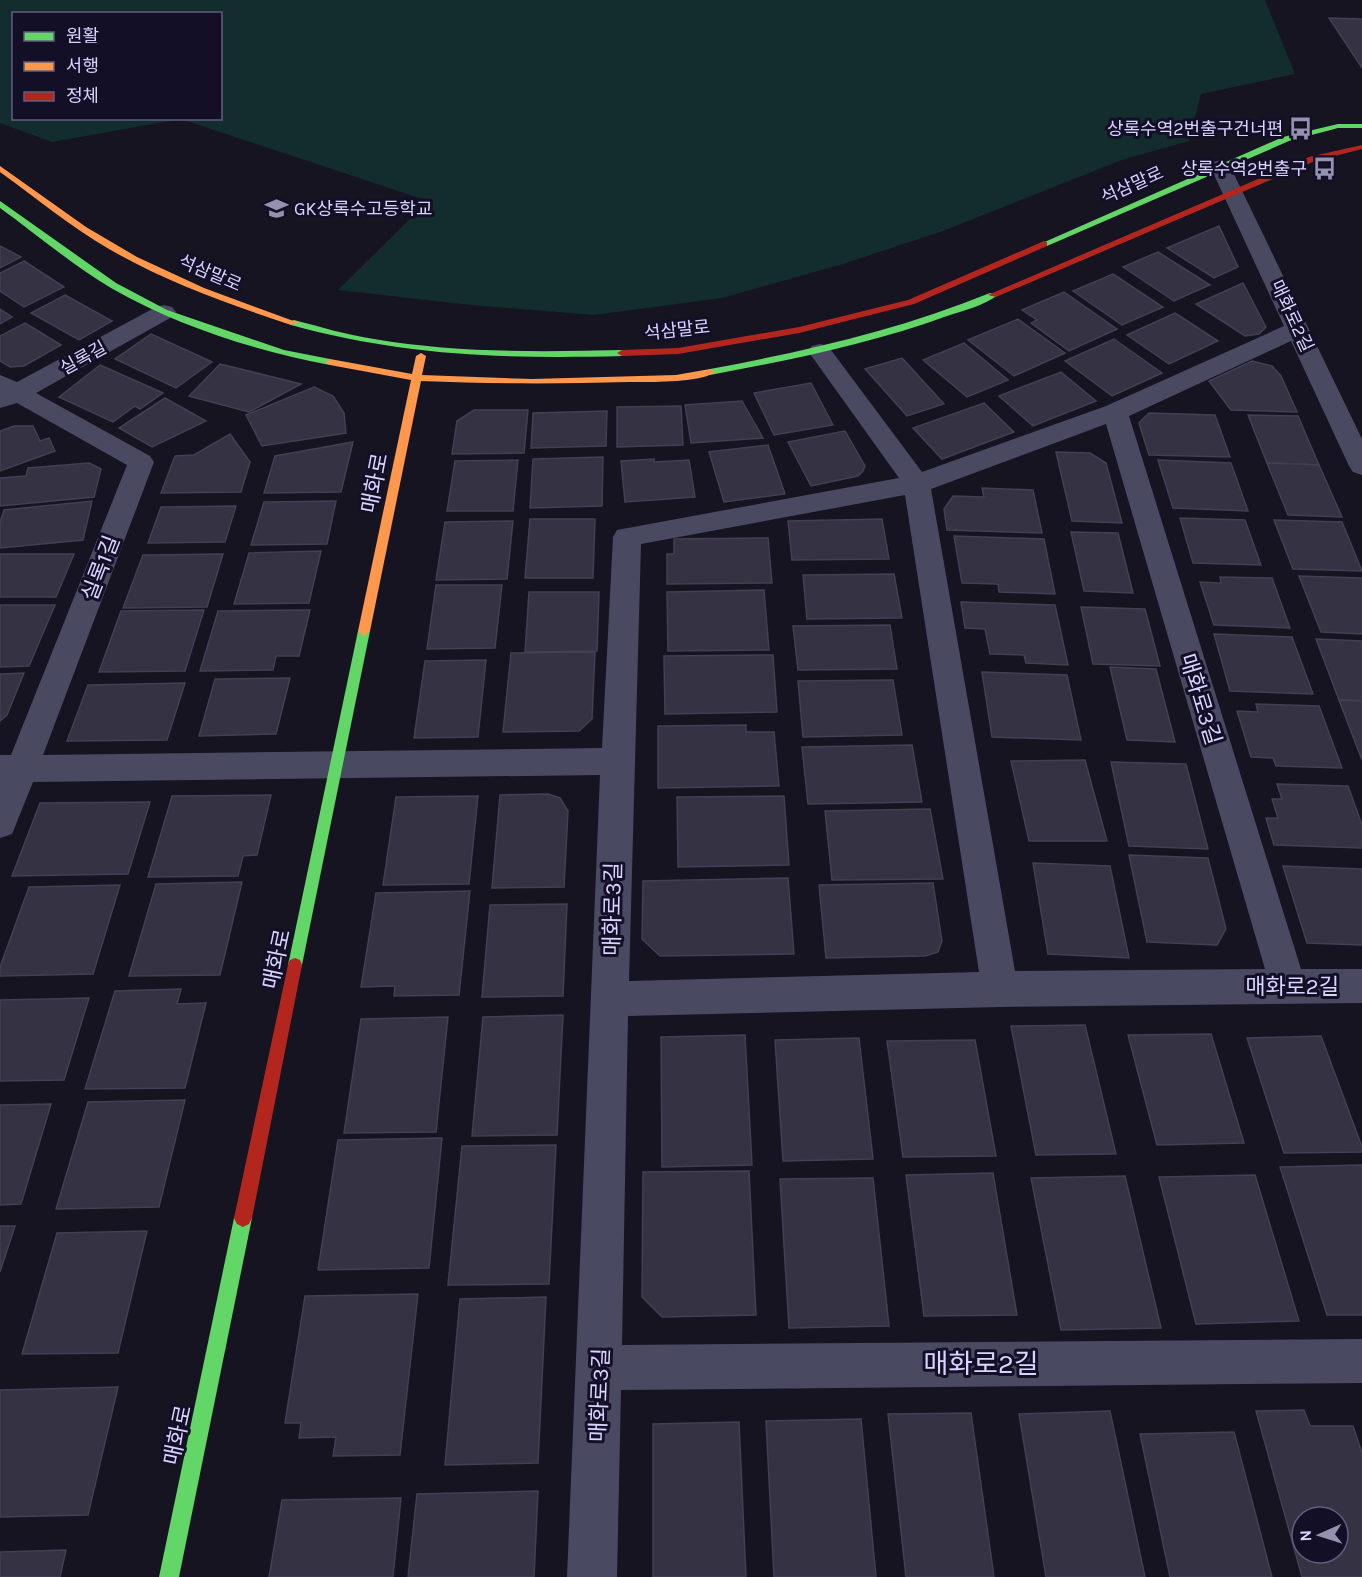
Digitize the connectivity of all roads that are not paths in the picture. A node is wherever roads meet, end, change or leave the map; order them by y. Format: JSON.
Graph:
{"nodes":[{"id":1,"x":1362,"y":126,"type":"edge"},
{"id":2,"x":1362,"y":147,"type":"edge"},
{"id":3,"x":1220,"y":166,"type":"junction"},
{"id":4,"x":0,"y":168,"type":"edge"},
{"id":5,"x":1233,"y":191,"type":"junction"},
{"id":6,"x":0,"y":204,"type":"edge"},
{"id":7,"x":164,"y":312,"type":"junction"},
{"id":8,"x":1298,"y":329,"type":"junction"},
{"id":9,"x":423,"y":349,"type":"junction"},
{"id":10,"x":820,"y":351,"type":"junction"},
{"id":11,"x":417,"y":378,"type":"junction"},
{"id":12,"x":6,"y":393,"type":"edge"},
{"id":13,"x":1115,"y":412,"type":"junction"},
{"id":14,"x":1362,"y":466,"type":"edge"},
{"id":15,"x":917,"y":484,"type":"junction"},
{"id":16,"x":615,"y":761,"type":"junction"},
{"id":17,"x":338,"y":765,"type":"junction"},
{"id":18,"x":11,"y":769,"type":"edge"},
{"id":19,"x":0,"y":824,"type":"edge"},
{"id":20,"x":1288,"y":986,"type":"junction"},
{"id":21,"x":1362,"y":986,"type":"edge"},
{"id":22,"x":1000,"y":989,"type":"junction"},
{"id":23,"x":610,"y":999,"type":"junction"},
{"id":24,"x":1362,"y":1361,"type":"edge"},
{"id":25,"x":600,"y":1368,"type":"junction"},
{"id":26,"x":169,"y":1577,"type":"edge"},
{"id":27,"x":592,"y":1577,"type":"edge"}],
"edges":[{"from":1,"to":3,"type":"street","name":"석삼말로"},
{"from":2,"to":5,"type":"street","name":"석삼말로"},
{"from":3,"to":5,"type":"street","name":"매화로2길"},
{"from":3,"to":9,"type":"street","name":"석삼말로"},
{"from":4,"to":9,"type":"street","name":"석삼말로"},
{"from":5,"to":8,"type":"street","name":"매화로2길"},
{"from":5,"to":10,"type":"street","name":"석삼말로"},
{"from":6,"to":7,"type":"street","name":"석삼말로"},
{"from":7,"to":11,"type":"street","name":"석삼말로"},
{"from":7,"to":12,"type":"street","name":"실록길"},
{"from":8,"to":13,"type":"street","name":"매화로3길"},
{"from":8,"to":14,"type":"street","name":"매화로2길"},
{"from":9,"to":11,"type":"street","name":"매화로"},
{"from":10,"to":11,"type":"street","name":"석삼말로"},
{"from":10,"to":15,"type":"street"},
{"from":11,"to":17,"type":"street","name":"매화로"},
{"from":12,"to":18,"type":"street","name":"실록1길"},
{"from":13,"to":15,"type":"street","name":"매화로3길"},
{"from":13,"to":20,"type":"street","name":"매화로3길"},
{"from":15,"to":16,"type":"street","name":"매화로3길"},
{"from":15,"to":22,"type":"street"},
{"from":16,"to":17,"type":"street"},
{"from":16,"to":23,"type":"street","name":"매화로3길"},
{"from":17,"to":18,"type":"street"},
{"from":17,"to":26,"type":"street","name":"매화로"},
{"from":18,"to":19,"type":"street","name":"실록1길"},
{"from":20,"to":21,"type":"street","name":"매화로2길"},
{"from":20,"to":22,"type":"street","name":"매화로2길"},
{"from":22,"to":23,"type":"street","name":"매화로2길"},
{"from":23,"to":25,"type":"street","name":"매화로3길"},
{"from":24,"to":25,"type":"street","name":"매화로2길"},
{"from":25,"to":27,"type":"street","name":"매화로3길"}]}
